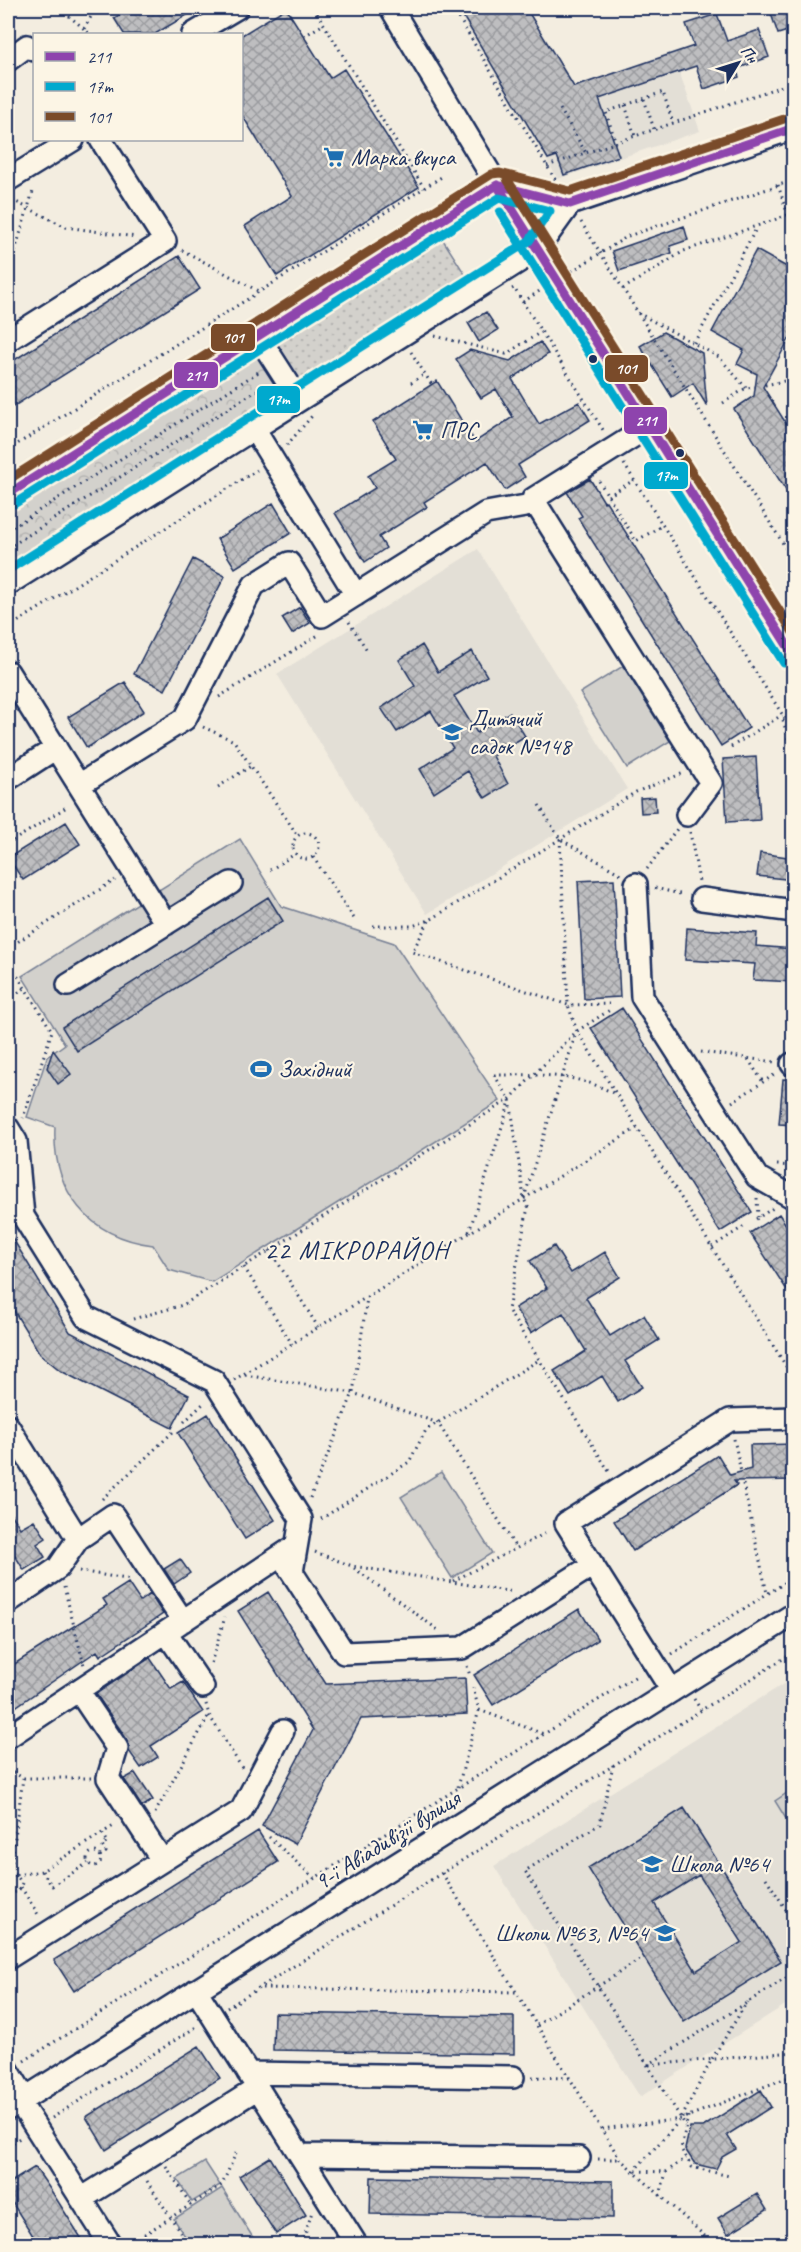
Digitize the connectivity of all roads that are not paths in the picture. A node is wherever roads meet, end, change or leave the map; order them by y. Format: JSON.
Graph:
{"nodes":[{"id":1,"x":237,"y":8,"type":"edge"},
{"id":2,"x":391,"y":8,"type":"edge"},
{"id":3,"x":195,"y":33,"type":"edge"},
{"id":4,"x":33,"y":49,"type":"edge"},
{"id":5,"x":8,"y":60,"type":"edge"},
{"id":6,"x":794,"y":128,"type":"edge"},
{"id":7,"x":71,"y":141,"type":"edge"},
{"id":8,"x":101,"y":141,"type":"edge"},
{"id":9,"x":8,"y":180,"type":"edge"},
{"id":10,"x":497,"y":185,"type":"junction"},
{"id":11,"x":570,"y":204,"type":"junction"},
{"id":12,"x":537,"y":250,"type":"junction"},
{"id":13,"x":258,"y":336,"type":"junction"},
{"id":14,"x":8,"y":340,"type":"edge"},
{"id":15,"x":308,"y":406,"type":"junction"},
{"id":16,"x":648,"y":427,"type":"junction"},
{"id":17,"x":254,"y":429,"type":"junction"},
{"id":18,"x":8,"y":494,"type":"edge"},
{"id":19,"x":537,"y":504,"type":"junction"},
{"id":20,"x":8,"y":584,"type":"edge"},
{"id":21,"x":347,"y":600,"type":"junction"},
{"id":22,"x":794,"y":657,"type":"edge"},
{"id":23,"x":8,"y":672,"type":"edge"},
{"id":24,"x":56,"y":748,"type":"junction"},
{"id":25,"x":8,"y":779,"type":"edge"},
{"id":26,"x":79,"y":786,"type":"junction"},
{"id":27,"x":687,"y":815,"type":"road end"},
{"id":28,"x":231,"y":883,"type":"dead end"},
{"id":29,"x":636,"y":884,"type":"road end"},
{"id":30,"x":702,"y":899,"type":"road end"},
{"id":31,"x":794,"y":911,"type":"edge"},
{"id":32,"x":166,"y":924,"type":"junction"},
{"id":33,"x":68,"y":985,"type":"dead end"},
{"id":34,"x":12,"y":1135,"type":"edge"},
{"id":35,"x":794,"y":1198,"type":"edge"},
{"id":36,"x":794,"y":1418,"type":"edge"},
{"id":37,"x":8,"y":1426,"type":"edge"},
{"id":38,"x":78,"y":1539,"type":"junction"},
{"id":39,"x":294,"y":1545,"type":"junction"},
{"id":40,"x":593,"y":1565,"type":"junction"},
{"id":41,"x":8,"y":1602,"type":"edge"},
{"id":42,"x":794,"y":1614,"type":"edge"},
{"id":43,"x":175,"y":1626,"type":"junction"},
{"id":44,"x":84,"y":1687,"type":"junction"},
{"id":45,"x":203,"y":1687,"type":"road end"},
{"id":46,"x":672,"y":1691,"type":"junction"},
{"id":47,"x":283,"y":1731,"type":"dead end"},
{"id":48,"x":8,"y":1737,"type":"edge"},
{"id":49,"x":162,"y":1860,"type":"junction"},
{"id":50,"x":8,"y":1958,"type":"edge"},
{"id":51,"x":196,"y":1990,"type":"junction"},
{"id":52,"x":8,"y":2071,"type":"edge"},
{"id":53,"x":513,"y":2077,"type":"road end"},
{"id":54,"x":253,"y":2081,"type":"junction"},
{"id":55,"x":17,"y":2103,"type":"edge"},
{"id":56,"x":300,"y":2155,"type":"junction"},
{"id":57,"x":579,"y":2158,"type":"dead end"},
{"id":58,"x":81,"y":2199,"type":"junction"},
{"id":59,"x":110,"y":2244,"type":"edge"},
{"id":60,"x":356,"y":2244,"type":"edge"}],
"edges":[{"from":1,"to":3,"type":"street"},
{"from":2,"to":10,"type":"street"},
{"from":4,"to":5,"type":"street"},
{"from":6,"to":11,"type":"street"},
{"from":7,"to":9,"type":"street"},
{"from":8,"to":14,"type":"street"},
{"from":10,"to":11,"type":"street"},
{"from":10,"to":12,"type":"street"},
{"from":10,"to":13,"type":"street"},
{"from":11,"to":12,"type":"street"},
{"from":12,"to":15,"type":"street"},
{"from":12,"to":16,"type":"street"},
{"from":13,"to":15,"type":"street"},
{"from":13,"to":18,"type":"street"},
{"from":15,"to":17,"type":"street"},
{"from":16,"to":19,"type":"street"},
{"from":16,"to":22,"type":"street"},
{"from":17,"to":20,"type":"street"},
{"from":17,"to":21,"type":"street"},
{"from":19,"to":21,"type":"street"},
{"from":19,"to":27,"type":"street"},
{"from":21,"to":26,"type":"street"},
{"from":23,"to":24,"type":"street"},
{"from":24,"to":25,"type":"street"},
{"from":24,"to":26,"type":"street"},
{"from":26,"to":32,"type":"street"},
{"from":28,"to":32,"type":"street"},
{"from":29,"to":35,"type":"street"},
{"from":30,"to":31,"type":"street"},
{"from":32,"to":33,"type":"street"},
{"from":34,"to":39,"type":"street"},
{"from":36,"to":40,"type":"street"},
{"from":37,"to":38,"type":"street"},
{"from":38,"to":41,"type":"street"},
{"from":38,"to":43,"type":"street"},
{"from":39,"to":40,"type":"street"},
{"from":39,"to":43,"type":"street"},
{"from":40,"to":46,"type":"street"},
{"from":42,"to":46,"type":"street","name":"9-ї Авіадивізії вулиця"},
{"from":43,"to":44,"type":"street"},
{"from":43,"to":45,"type":"street"},
{"from":44,"to":48,"type":"street"},
{"from":44,"to":49,"type":"street"},
{"from":46,"to":51,"type":"street","name":"9-ї Авіадивізії вулиця"},
{"from":47,"to":49,"type":"street"},
{"from":49,"to":50,"type":"street"},
{"from":51,"to":54,"type":"street"},
{"from":51,"to":55,"type":"street","name":"9-ї Авіадивізії вулиця"},
{"from":52,"to":55,"type":"street"},
{"from":53,"to":54,"type":"street"},
{"from":54,"to":56,"type":"street"},
{"from":54,"to":58,"type":"street"},
{"from":55,"to":58,"type":"street"},
{"from":56,"to":57,"type":"street"},
{"from":56,"to":60,"type":"street"},
{"from":58,"to":59,"type":"street"}]}
